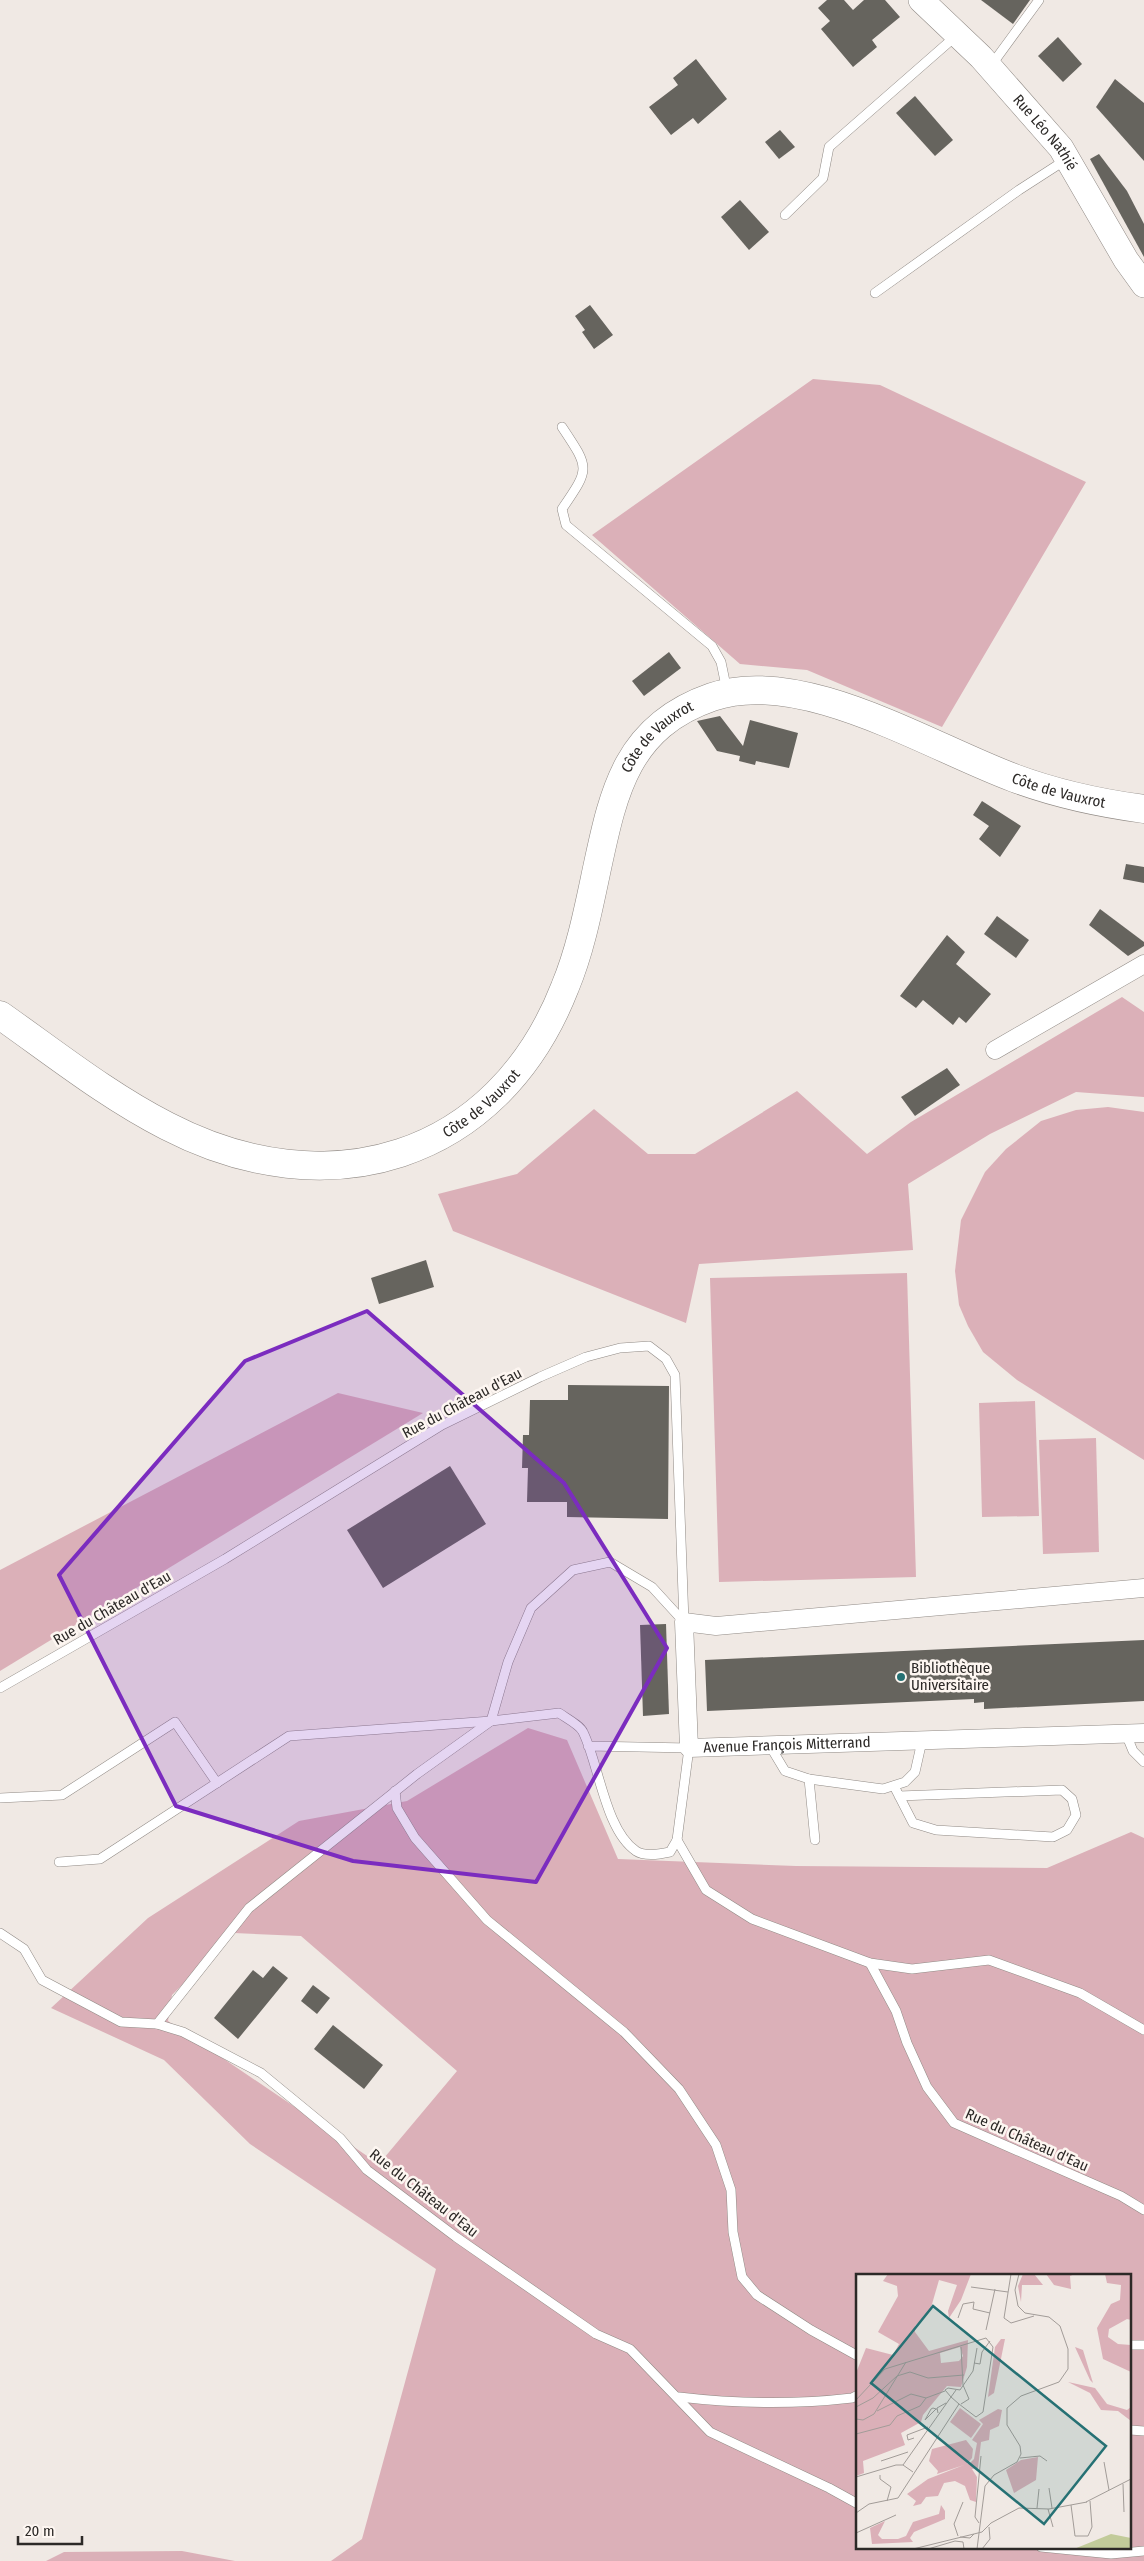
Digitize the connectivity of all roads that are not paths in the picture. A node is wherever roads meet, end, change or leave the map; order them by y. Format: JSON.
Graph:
{"nodes":[{"id":1,"x":921,"y":0,"type":"edge"},
{"id":2,"x":1039,"y":0,"type":"edge"},
{"id":3,"x":958,"y":34,"type":"junction"},
{"id":4,"x":990,"y":67,"type":"junction"},
{"id":5,"x":1067,"y":159,"type":"junction"},
{"id":6,"x":785,"y":215,"type":"dead end"},
{"id":7,"x":1144,"y":285,"type":"edge"},
{"id":8,"x":876,"y":294,"type":"dead end"},
{"id":9,"x":562,"y":427,"type":"dead end"},
{"id":10,"x":728,"y":693,"type":"junction"},
{"id":11,"x":1144,"y":810,"type":"edge"},
{"id":12,"x":1144,"y":964,"type":"edge"},
{"id":13,"x":0,"y":1015,"type":"edge"},
{"id":14,"x":995,"y":1050,"type":"dead end"},
{"id":15,"x":1144,"y":1588,"type":"edge"},
{"id":16,"x":684,"y":1622,"type":"junction"},
{"id":17,"x":0,"y":1688,"type":"edge"},
{"id":18,"x":491,"y":1722,"type":"junction"},
{"id":19,"x":1144,"y":1733,"type":"edge"},
{"id":20,"x":1126,"y":1734,"type":"junction"},
{"id":21,"x":922,"y":1741,"type":"junction"},
{"id":22,"x":588,"y":1746,"type":"junction"},
{"id":23,"x":770,"y":1746,"type":"junction"},
{"id":24,"x":689,"y":1748,"type":"junction"},
{"id":25,"x":1144,"y":1762,"type":"edge"},
{"id":26,"x":809,"y":1779,"type":"junction"},
{"id":27,"x":217,"y":1783,"type":"junction"},
{"id":28,"x":894,"y":1786,"type":"junction"},
{"id":29,"x":395,"y":1791,"type":"junction"},
{"id":30,"x":899,"y":1796,"type":"junction"},
{"id":31,"x":0,"y":1798,"type":"edge"},
{"id":32,"x":678,"y":1840,"type":"junction"},
{"id":33,"x":815,"y":1840,"type":"dead end"},
{"id":34,"x":59,"y":1862,"type":"dead end"},
{"id":35,"x":0,"y":1934,"type":"edge"},
{"id":36,"x":870,"y":1963,"type":"junction"},
{"id":37,"x":157,"y":2024,"type":"junction"},
{"id":38,"x":1144,"y":2030,"type":"edge"},
{"id":39,"x":1144,"y":2210,"type":"edge"},
{"id":40,"x":856,"y":2355,"type":"edge"},
{"id":41,"x":856,"y":2396,"type":"edge"},
{"id":42,"x":679,"y":2397,"type":"junction"},
{"id":43,"x":856,"y":2503,"type":"edge"},
{"id":44,"x":1051,"y":2548,"type":"edge"},
{"id":45,"x":1144,"y":2551,"type":"edge"}],
"edges":[{"from":1,"to":3,"type":"main road","name":"Rue Léo Nathié"},
{"from":2,"to":4,"type":"lane"},
{"from":3,"to":4,"type":"main road","name":"Rue Léo Nathié"},
{"from":3,"to":6,"type":"lane"},
{"from":4,"to":5,"type":"main road","name":"Rue Léo Nathié"},
{"from":5,"to":7,"type":"main road","name":"Rue Léo Nathié"},
{"from":5,"to":8,"type":"lane"},
{"from":9,"to":10,"type":"lane"},
{"from":10,"to":11,"type":"main road","name":"Côte de Vauxrot"},
{"from":10,"to":13,"type":"main road","name":"Côte de Vauxrot"},
{"from":12,"to":14,"type":"street"},
{"from":15,"to":16,"type":"street"},
{"from":16,"to":17,"type":"lane","name":"Rue du Château d'Eau"},
{"from":16,"to":18,"type":"lane"},
{"from":16,"to":24,"type":"street","name":"Avenue François Mitterrand"},
{"from":18,"to":22,"type":"lane"},
{"from":18,"to":27,"type":"lane"},
{"from":18,"to":29,"type":"lane"},
{"from":19,"to":20,"type":"street","name":"Avenue François Mitterrand"},
{"from":20,"to":21,"type":"street","name":"Avenue François Mitterrand"},
{"from":20,"to":25,"type":"lane"},
{"from":21,"to":23,"type":"street","name":"Avenue François Mitterrand"},
{"from":21,"to":28,"type":"lane"},
{"from":22,"to":24,"type":"lane"},
{"from":22,"to":32,"type":"lane"},
{"from":23,"to":24,"type":"street","name":"Avenue François Mitterrand"},
{"from":23,"to":26,"type":"lane"},
{"from":24,"to":32,"type":"lane"},
{"from":26,"to":28,"type":"lane"},
{"from":26,"to":33,"type":"lane"},
{"from":27,"to":31,"type":"lane"},
{"from":27,"to":34,"type":"lane"},
{"from":28,"to":30,"type":"lane"},
{"from":29,"to":37,"type":"lane"},
{"from":29,"to":40,"type":"lane"},
{"from":30,"to":30,"type":"lane"},
{"from":32,"to":36,"type":"lane"},
{"from":35,"to":37,"type":"lane","name":"Rue du Château d'Eau"},
{"from":36,"to":38,"type":"lane"},
{"from":36,"to":39,"type":"lane","name":"Rue du Château d'Eau"},
{"from":37,"to":42,"type":"lane","name":"Rue du Château d'Eau"},
{"from":41,"to":42,"type":"lane"},
{"from":42,"to":43,"type":"lane","name":"Rue du Château d'Eau"},
{"from":44,"to":45,"type":"lane"}]}
